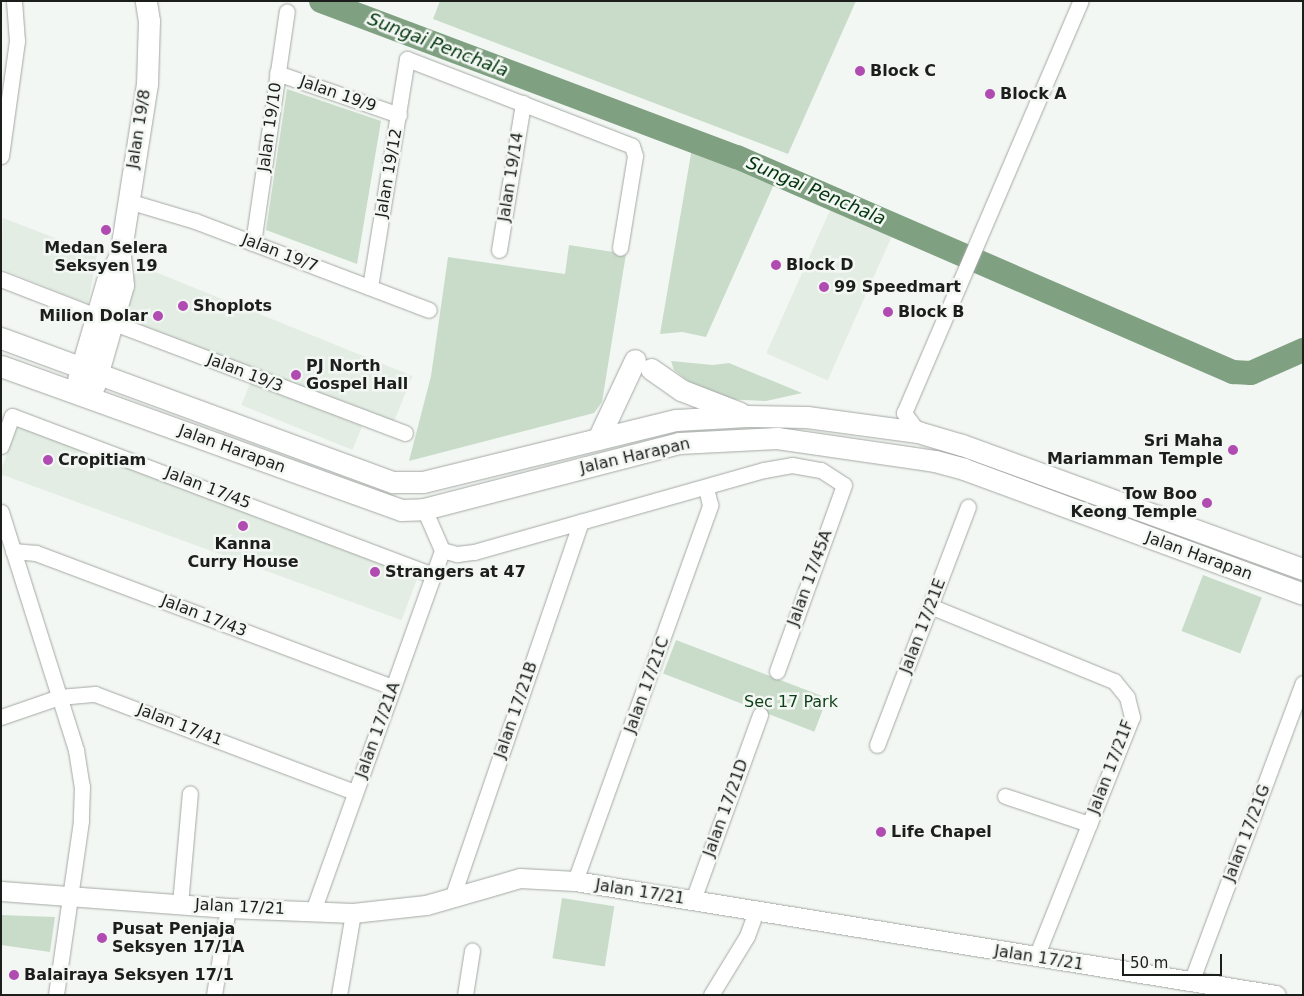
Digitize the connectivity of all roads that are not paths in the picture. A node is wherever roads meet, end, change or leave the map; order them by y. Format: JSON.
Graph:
{"nodes":[{"id":1,"x":14,"y":1,"type":"edge"},
{"id":2,"x":146,"y":1,"type":"edge"},
{"id":3,"x":1081,"y":1,"type":"edge"},
{"id":4,"x":287,"y":11,"type":"dead end"},
{"id":5,"x":278,"y":73,"type":"junction"},
{"id":6,"x":523,"y":103,"type":"junction"},
{"id":7,"x":399,"y":115,"type":"junction"},
{"id":8,"x":1,"y":154,"type":"edge"},
{"id":9,"x":128,"y":201,"type":"junction"},
{"id":10,"x":252,"y":243,"type":"junction"},
{"id":11,"x":620,"y":248,"type":"dead end"},
{"id":12,"x":499,"y":250,"type":"dead end"},
{"id":13,"x":1,"y":279,"type":"edge"},
{"id":14,"x":370,"y":287,"type":"junction"},
{"id":15,"x":430,"y":310,"type":"dead end"},
{"id":16,"x":106,"y":320,"type":"junction"},
{"id":17,"x":1,"y":338,"type":"edge"},
{"id":18,"x":1,"y":366,"type":"edge"},
{"id":19,"x":90,"y":370,"type":"junction"},
{"id":20,"x":82,"y":395,"type":"junction"},
{"id":21,"x":747,"y":416,"type":"junction"},
{"id":22,"x":918,"y":432,"type":"junction"},
{"id":23,"x":405,"y":433,"type":"dead end"},
{"id":24,"x":598,"y":439,"type":"junction"},
{"id":25,"x":1,"y":446,"type":"edge"},
{"id":26,"x":706,"y":487,"type":"junction"},
{"id":27,"x":968,"y":507,"type":"dead end"},
{"id":28,"x":424,"y":509,"type":"junction"},
{"id":29,"x":1,"y":512,"type":"edge"},
{"id":30,"x":580,"y":522,"type":"junction"},
{"id":31,"x":442,"y":550,"type":"junction"},
{"id":32,"x":14,"y":551,"type":"junction"},
{"id":33,"x":1303,"y":569,"type":"edge"},
{"id":34,"x":433,"y":575,"type":"junction"},
{"id":35,"x":1303,"y":594,"type":"edge"},
{"id":36,"x":930,"y":606,"type":"junction"},
{"id":37,"x":777,"y":671,"type":"dead end"},
{"id":38,"x":1303,"y":683,"type":"edge"},
{"id":39,"x":393,"y":687,"type":"junction"},
{"id":40,"x":60,"y":697,"type":"junction"},
{"id":41,"x":760,"y":715,"type":"dead end"},
{"id":42,"x":1,"y":717,"type":"edge"},
{"id":43,"x":877,"y":745,"type":"dead end"},
{"id":44,"x":356,"y":792,"type":"junction"},
{"id":45,"x":190,"y":793,"type":"dead end"},
{"id":46,"x":1005,"y":796,"type":"dead end"},
{"id":47,"x":1090,"y":824,"type":"junction"},
{"id":48,"x":575,"y":881,"type":"junction"},
{"id":49,"x":1,"y":891,"type":"edge"},
{"id":50,"x":70,"y":895,"type":"junction"},
{"id":51,"x":452,"y":898,"type":"junction"},
{"id":52,"x":693,"y":900,"type":"junction"},
{"id":53,"x":180,"y":904,"type":"junction"},
{"id":54,"x":228,"y":908,"type":"junction"},
{"id":55,"x":313,"y":911,"type":"junction"},
{"id":56,"x":756,"y":911,"type":"junction"},
{"id":57,"x":353,"y":913,"type":"junction"},
{"id":58,"x":472,"y":951,"type":"dead end"},
{"id":59,"x":1036,"y":957,"type":"junction"},
{"id":60,"x":1191,"y":982,"type":"junction"},
{"id":61,"x":56,"y":995,"type":"edge"},
{"id":62,"x":214,"y":995,"type":"edge"},
{"id":63,"x":339,"y":995,"type":"edge"},
{"id":64,"x":464,"y":995,"type":"edge"},
{"id":65,"x":711,"y":995,"type":"edge"},
{"id":66,"x":1276,"y":995,"type":"edge"}],
"edges":[{"from":1,"to":8,"type":"street"},
{"from":2,"to":9,"type":"main road","name":"Jalan 19/8"},
{"from":3,"to":22,"type":"street"},
{"from":4,"to":5,"type":"street","name":"Jalan 19/10"},
{"from":5,"to":7,"type":"street","name":"Jalan 19/9"},
{"from":5,"to":10,"type":"street","name":"Jalan 19/10"},
{"from":6,"to":7,"type":"street","name":"Jalan 19/12"},
{"from":6,"to":11,"type":"street"},
{"from":6,"to":12,"type":"street","name":"Jalan 19/14"},
{"from":7,"to":14,"type":"street","name":"Jalan 19/12"},
{"from":9,"to":10,"type":"street","name":"Jalan 19/7"},
{"from":9,"to":16,"type":"main road","name":"Jalan 19/8"},
{"from":10,"to":14,"type":"street","name":"Jalan 19/7"},
{"from":13,"to":16,"type":"street","name":"Jalan 19/3"},
{"from":14,"to":15,"type":"street","name":"Jalan 19/7"},
{"from":16,"to":19,"type":"main road","name":"Jalan 19/8"},
{"from":16,"to":23,"type":"street","name":"Jalan 19/3"},
{"from":17,"to":19,"type":"main road","name":"Jalan Harapan"},
{"from":18,"to":20,"type":"main road","name":"Jalan Harapan"},
{"from":19,"to":20,"type":"main road","name":"Jalan 19/8"},
{"from":19,"to":24,"type":"main road","name":"Jalan Harapan"},
{"from":20,"to":28,"type":"main road","name":"Jalan Harapan"},
{"from":21,"to":22,"type":"main road","name":"Jalan Harapan"},
{"from":21,"to":24,"type":"main road","name":"Jalan Harapan"},
{"from":21,"to":24,"type":"main road"},
{"from":22,"to":33,"type":"main road","name":"Jalan Harapan"},
{"from":25,"to":34,"type":"street","name":"Jalan 17/45"},
{"from":26,"to":30,"type":"street"},
{"from":26,"to":37,"type":"street","name":"Jalan 17/45A"},
{"from":26,"to":48,"type":"street","name":"Jalan 17/21C"},
{"from":27,"to":36,"type":"street","name":"Jalan 17/21E"},
{"from":28,"to":31,"type":"street"},
{"from":28,"to":35,"type":"main road","name":"Jalan Harapan"},
{"from":29,"to":32,"type":"street"},
{"from":30,"to":31,"type":"street"},
{"from":30,"to":51,"type":"street","name":"Jalan 17/21B"},
{"from":31,"to":34,"type":"street","name":"Jalan 17/21A"},
{"from":32,"to":39,"type":"street","name":"Jalan 17/43"},
{"from":32,"to":40,"type":"street"},
{"from":34,"to":39,"type":"street","name":"Jalan 17/21A"},
{"from":36,"to":43,"type":"street","name":"Jalan 17/21E"},
{"from":36,"to":47,"type":"street","name":"Jalan 17/21F"},
{"from":38,"to":60,"type":"street","name":"Jalan 17/21G"},
{"from":39,"to":44,"type":"street","name":"Jalan 17/21A"},
{"from":40,"to":42,"type":"street","name":"Jalan 17/41"},
{"from":40,"to":44,"type":"street","name":"Jalan 17/41"},
{"from":40,"to":50,"type":"street"},
{"from":41,"to":52,"type":"street","name":"Jalan 17/21D"},
{"from":44,"to":55,"type":"street","name":"Jalan 17/21A"},
{"from":45,"to":53,"type":"street"},
{"from":46,"to":47,"type":"street"},
{"from":47,"to":59,"type":"street","name":"Jalan 17/21F"},
{"from":48,"to":51,"type":"street","name":"Jalan 17/21"},
{"from":48,"to":52,"type":"street","name":"Jalan 17/21"},
{"from":49,"to":50,"type":"street","name":"Jalan 17/21"},
{"from":50,"to":53,"type":"street","name":"Jalan 17/21"},
{"from":50,"to":61,"type":"street"},
{"from":51,"to":57,"type":"street","name":"Jalan 17/21"},
{"from":52,"to":56,"type":"street","name":"Jalan 17/21"},
{"from":53,"to":54,"type":"street","name":"Jalan 17/21"},
{"from":54,"to":55,"type":"street","name":"Jalan 17/21"},
{"from":54,"to":62,"type":"street"},
{"from":55,"to":57,"type":"street","name":"Jalan 17/21"},
{"from":56,"to":59,"type":"street","name":"Jalan 17/21"},
{"from":56,"to":65,"type":"street"},
{"from":57,"to":63,"type":"street"},
{"from":58,"to":64,"type":"street"},
{"from":59,"to":60,"type":"street","name":"Jalan 17/21"},
{"from":60,"to":66,"type":"street","name":"Jalan 17/21"}]}
